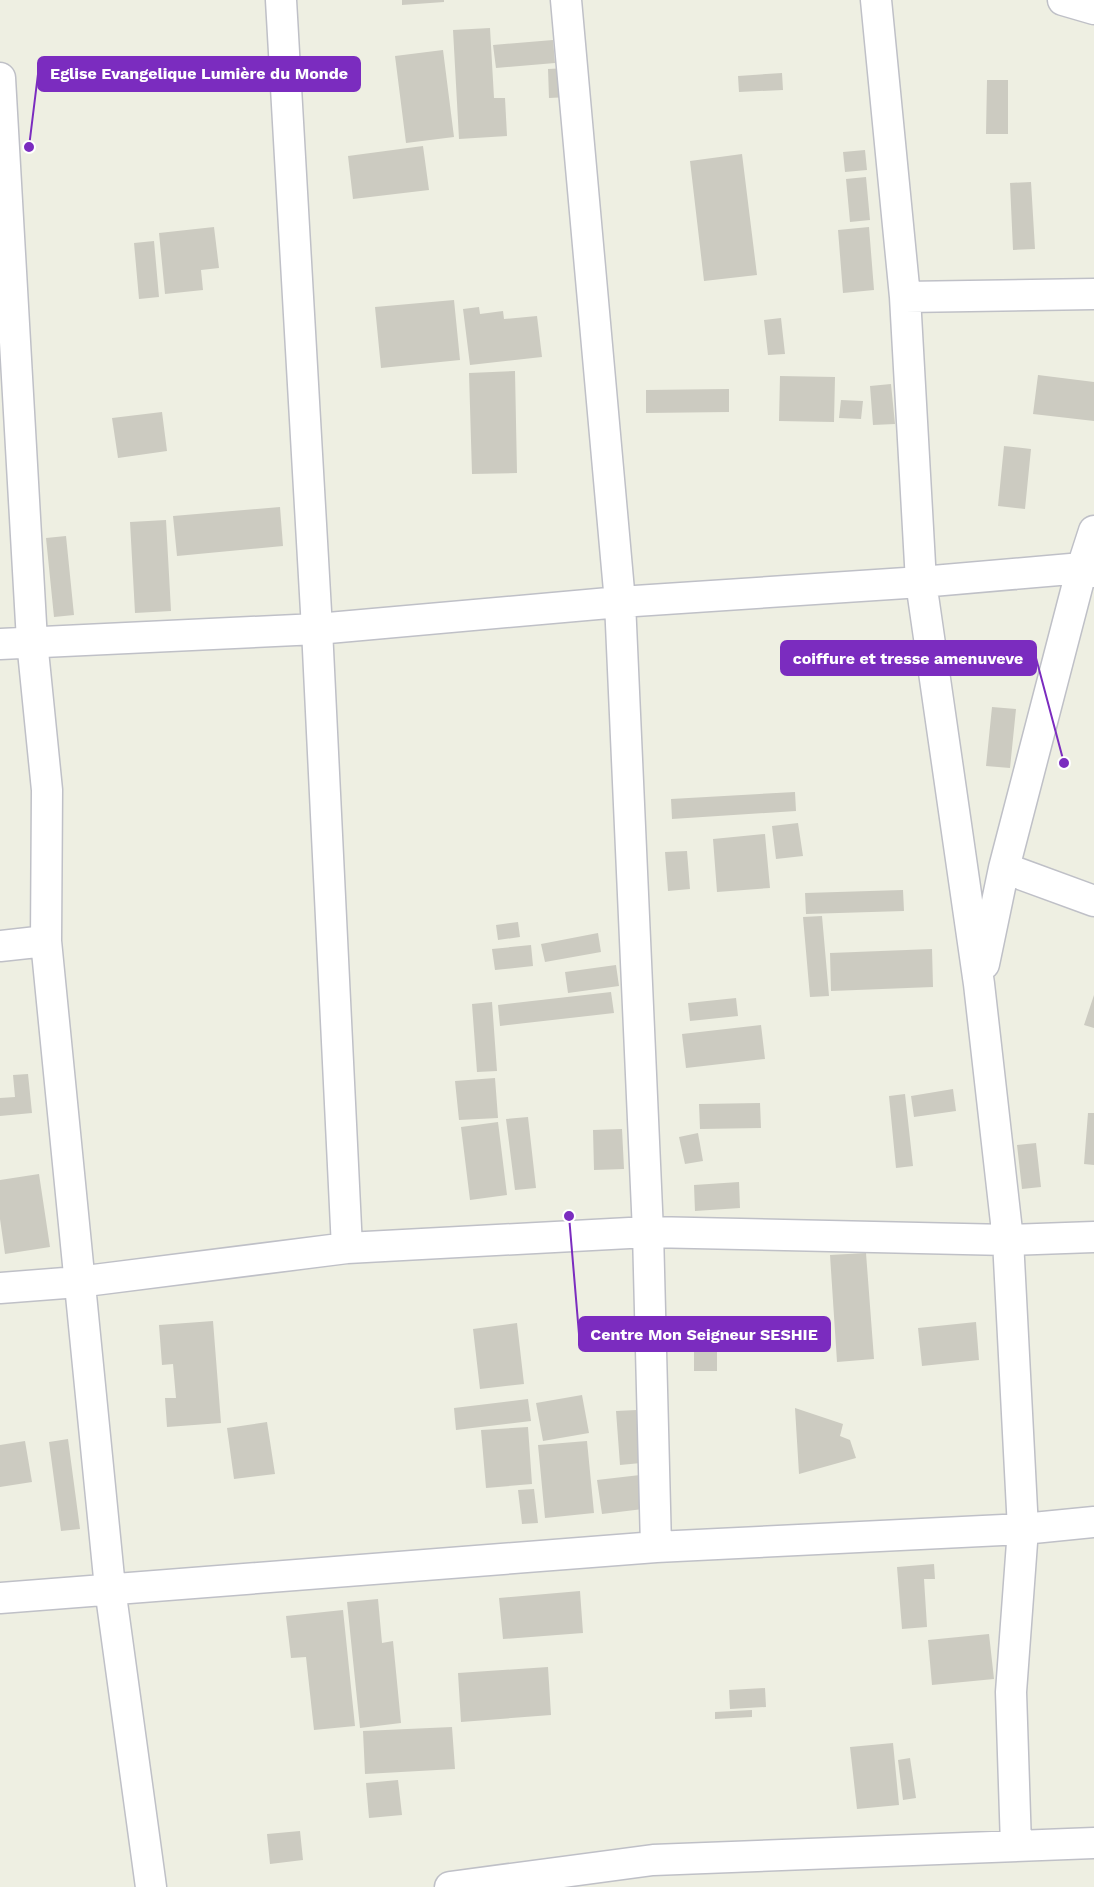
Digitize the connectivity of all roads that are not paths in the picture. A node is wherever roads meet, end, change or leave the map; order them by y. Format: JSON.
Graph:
{"nodes":[{"id":1,"x":281,"y":0,"type":"edge"},
{"id":2,"x":566,"y":0,"type":"edge"},
{"id":3,"x":876,"y":0,"type":"edge"},
{"id":4,"x":1063,"y":0,"type":"edge"},
{"id":5,"x":1094,"y":9,"type":"edge"},
{"id":6,"x":0,"y":78,"type":"edge"},
{"id":7,"x":1094,"y":294,"type":"edge"},
{"id":8,"x":905,"y":297,"type":"junction"},
{"id":9,"x":1094,"y":531,"type":"edge"},
{"id":10,"x":1088,"y":570,"type":"edge"},
{"id":11,"x":921,"y":582,"type":"junction"},
{"id":12,"x":620,"y":602,"type":"junction"},
{"id":13,"x":317,"y":629,"type":"junction"},
{"id":14,"x":32,"y":641,"type":"junction"},
{"id":15,"x":0,"y":644,"type":"edge"},
{"id":16,"x":1004,"y":868,"type":"junction"},
{"id":17,"x":1094,"y":901,"type":"edge"},
{"id":18,"x":46,"y":941,"type":"junction"},
{"id":19,"x":0,"y":946,"type":"edge"},
{"id":20,"x":979,"y":984,"type":"junction"},
{"id":21,"x":648,"y":1232,"type":"junction"},
{"id":22,"x":1094,"y":1237,"type":"edge"},
{"id":23,"x":1008,"y":1240,"type":"junction"},
{"id":24,"x":347,"y":1248,"type":"junction"},
{"id":25,"x":78,"y":1282,"type":"junction"},
{"id":26,"x":0,"y":1288,"type":"edge"},
{"id":27,"x":1094,"y":1522,"type":"edge"},
{"id":28,"x":1023,"y":1529,"type":"junction"},
{"id":29,"x":656,"y":1546,"type":"junction"},
{"id":30,"x":110,"y":1588,"type":"junction"},
{"id":31,"x":0,"y":1598,"type":"edge"},
{"id":32,"x":1094,"y":1843,"type":"edge"},
{"id":33,"x":1016,"y":1846,"type":"junction"},
{"id":34,"x":151,"y":1887,"type":"edge"},
{"id":35,"x":450,"y":1887,"type":"edge"}],
"edges":[{"from":1,"to":13,"type":"street"},
{"from":2,"to":12,"type":"street"},
{"from":3,"to":8,"type":"street"},
{"from":4,"to":5,"type":"street"},
{"from":6,"to":14,"type":"street"},
{"from":7,"to":8,"type":"street"},
{"from":8,"to":11,"type":"street"},
{"from":9,"to":10,"type":"street"},
{"from":10,"to":11,"type":"street"},
{"from":10,"to":16,"type":"street"},
{"from":11,"to":12,"type":"street"},
{"from":11,"to":20,"type":"street"},
{"from":12,"to":13,"type":"street"},
{"from":12,"to":21,"type":"street"},
{"from":13,"to":14,"type":"street"},
{"from":13,"to":24,"type":"street"},
{"from":14,"to":15,"type":"street"},
{"from":14,"to":18,"type":"street"},
{"from":16,"to":17,"type":"street"},
{"from":16,"to":20,"type":"street"},
{"from":18,"to":19,"type":"street"},
{"from":18,"to":25,"type":"street"},
{"from":20,"to":23,"type":"street"},
{"from":21,"to":23,"type":"street"},
{"from":21,"to":24,"type":"street"},
{"from":21,"to":29,"type":"street"},
{"from":22,"to":23,"type":"street"},
{"from":23,"to":28,"type":"street"},
{"from":24,"to":25,"type":"street"},
{"from":25,"to":26,"type":"street"},
{"from":25,"to":30,"type":"street"},
{"from":27,"to":28,"type":"street"},
{"from":28,"to":29,"type":"street"},
{"from":28,"to":33,"type":"street"},
{"from":29,"to":30,"type":"street"},
{"from":30,"to":31,"type":"street"},
{"from":30,"to":34,"type":"street"},
{"from":32,"to":33,"type":"street"},
{"from":33,"to":35,"type":"street"}]}
